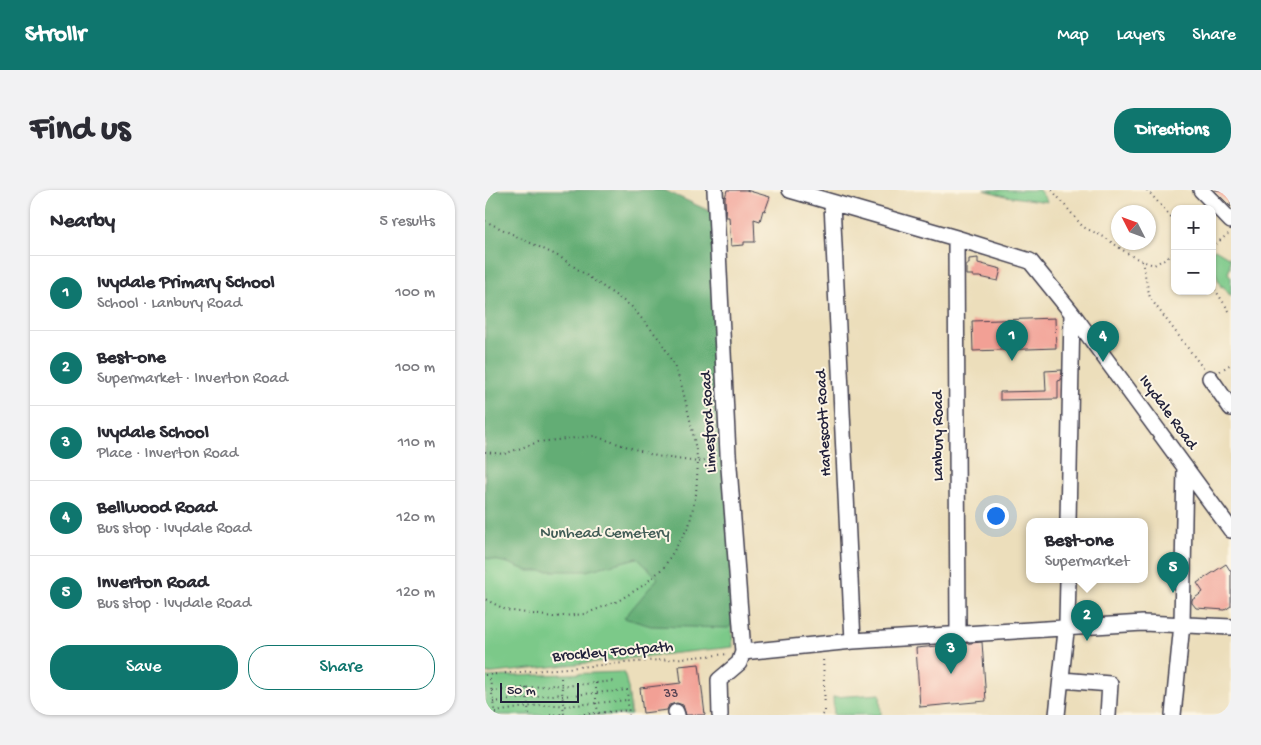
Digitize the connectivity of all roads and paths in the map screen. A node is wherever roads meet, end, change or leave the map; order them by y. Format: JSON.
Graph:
{"nodes":[{"id":1,"x":715,"y":190,"type":"edge"},
{"id":2,"x":790,"y":190,"type":"edge"},
{"id":3,"x":1052,"y":190,"type":"edge"},
{"id":4,"x":1147,"y":190,"type":"edge"},
{"id":5,"x":1201,"y":190,"type":"edge"},
{"id":6,"x":832,"y":203,"type":"junction"},
{"id":7,"x":1171,"y":217,"type":"edge"},
{"id":8,"x":485,"y":221,"type":"edge"},
{"id":9,"x":1231,"y":221,"type":"edge"},
{"id":10,"x":1231,"y":232,"type":"edge"},
{"id":11,"x":956,"y":238,"type":"junction"},
{"id":12,"x":1216,"y":244,"type":"edge"},
{"id":13,"x":1171,"y":255,"type":"edge"},
{"id":14,"x":1142,"y":262,"type":"junction"},
{"id":15,"x":1216,"y":290,"type":"edge"},
{"id":16,"x":1072,"y":313,"type":"junction"},
{"id":17,"x":1231,"y":314,"type":"edge"},
{"id":18,"x":1210,"y":378,"type":"joint"},
{"id":19,"x":1231,"y":408,"type":"edge"},
{"id":20,"x":485,"y":452,"type":"edge"},
{"id":21,"x":729,"y":454,"type":"junction"},
{"id":22,"x":698,"y":462,"type":"junction"},
{"id":23,"x":1185,"y":467,"type":"junction"},
{"id":24,"x":1069,"y":518,"type":"edge"},
{"id":25,"x":1231,"y":530,"type":"edge"},
{"id":26,"x":1068,"y":583,"type":"edge"},
{"id":27,"x":485,"y":599,"type":"edge"},
{"id":28,"x":1182,"y":624,"type":"junction"},
{"id":29,"x":1231,"y":627,"type":"edge"},
{"id":30,"x":1066,"y":628,"type":"junction"},
{"id":31,"x":958,"y":634,"type":"junction"},
{"id":32,"x":853,"y":641,"type":"junction"},
{"id":33,"x":823,"y":644,"type":"junction"},
{"id":34,"x":743,"y":652,"type":"junction"},
{"id":35,"x":485,"y":675,"type":"edge"},
{"id":36,"x":561,"y":678,"type":"dead end"},
{"id":37,"x":490,"y":679,"type":"dead end"},
{"id":38,"x":1062,"y":680,"type":"junction"},
{"id":39,"x":614,"y":681,"type":"dead end"},
{"id":40,"x":596,"y":683,"type":"junction"},
{"id":41,"x":561,"y":686,"type":"junction"},
{"id":42,"x":526,"y":688,"type":"junction"},
{"id":43,"x":492,"y":691,"type":"junction"},
{"id":44,"x":596,"y":694,"type":"junction"},
{"id":45,"x":561,"y":695,"type":"junction"},
{"id":46,"x":527,"y":698,"type":"junction"},
{"id":47,"x":628,"y":700,"type":"junction"},
{"id":48,"x":493,"y":702,"type":"junction"},
{"id":49,"x":596,"y":703,"type":"junction"},
{"id":50,"x":562,"y":706,"type":"junction"},
{"id":51,"x":528,"y":708,"type":"junction"},
{"id":52,"x":629,"y":710,"type":"junction"},
{"id":53,"x":495,"y":714,"type":"edge"},
{"id":54,"x":564,"y":714,"type":"edge"},
{"id":55,"x":599,"y":714,"type":"edge"},
{"id":56,"x":529,"y":715,"type":"edge"},
{"id":57,"x":550,"y":715,"type":"edge"},
{"id":58,"x":574,"y":715,"type":"edge"},
{"id":59,"x":629,"y":715,"type":"edge"},
{"id":60,"x":721,"y":715,"type":"edge"},
{"id":61,"x":822,"y":715,"type":"edge"},
{"id":62,"x":1057,"y":715,"type":"edge"},
{"id":63,"x":1108,"y":715,"type":"edge"},
{"id":64,"x":1173,"y":715,"type":"edge"}],
"edges":[{"from":1,"to":21,"type":"street","name":"Limesford Road"},
{"from":2,"to":6,"type":"street","name":"Ivydale Road"},
{"from":3,"to":14,"type":"path"},
{"from":4,"to":7,"type":"path"},
{"from":5,"to":9,"type":"street"},
{"from":6,"to":11,"type":"street","name":"Ivydale Road"},
{"from":6,"to":32,"type":"street","name":"Harlescott Road"},
{"from":8,"to":22,"type":"path"},
{"from":10,"to":12,"type":"path"},
{"from":11,"to":16,"type":"street","name":"Ivydale Road"},
{"from":11,"to":31,"type":"street","name":"Lanbury Road"},
{"from":13,"to":14,"type":"path"},
{"from":14,"to":18,"type":"path"},
{"from":15,"to":17,"type":"path"},
{"from":16,"to":23,"type":"street","name":"Ivydale Road"},
{"from":16,"to":24,"type":"street"},
{"from":18,"to":19,"type":"street"},
{"from":20,"to":22,"type":"path"},
{"from":21,"to":22,"type":"path"},
{"from":21,"to":34,"type":"street","name":"Limesford Road"},
{"from":22,"to":27,"type":"path"},
{"from":23,"to":25,"type":"street"},
{"from":23,"to":28,"type":"street","name":"Ivydale Road"},
{"from":26,"to":30,"type":"street"},
{"from":28,"to":29,"type":"street"},
{"from":28,"to":30,"type":"street"},
{"from":28,"to":64,"type":"street","name":"Ivydale Road"},
{"from":30,"to":31,"type":"street"},
{"from":30,"to":38,"type":"street"},
{"from":31,"to":32,"type":"street"},
{"from":32,"to":33,"type":"street"},
{"from":33,"to":34,"type":"street"},
{"from":33,"to":61,"type":"path"},
{"from":34,"to":35,"type":"path","name":"Brockley Footpath"},
{"from":34,"to":60,"type":"street"},
{"from":36,"to":41,"type":"path"},
{"from":37,"to":43,"type":"path"},
{"from":38,"to":62,"type":"street"},
{"from":38,"to":63,"type":"street"},
{"from":39,"to":40,"type":"path"},
{"from":40,"to":41,"type":"path"},
{"from":40,"to":44,"type":"path"},
{"from":41,"to":42,"type":"path"},
{"from":41,"to":45,"type":"path"},
{"from":42,"to":43,"type":"path"},
{"from":42,"to":46,"type":"path"},
{"from":43,"to":48,"type":"path"},
{"from":44,"to":45,"type":"path"},
{"from":44,"to":47,"type":"path"},
{"from":44,"to":49,"type":"path"},
{"from":45,"to":46,"type":"path"},
{"from":45,"to":50,"type":"path"},
{"from":46,"to":48,"type":"path"},
{"from":46,"to":51,"type":"path"},
{"from":47,"to":49,"type":"path"},
{"from":47,"to":52,"type":"path"},
{"from":48,"to":53,"type":"path"},
{"from":49,"to":50,"type":"path"},
{"from":49,"to":55,"type":"path"},
{"from":50,"to":51,"type":"path"},
{"from":50,"to":54,"type":"path"},
{"from":51,"to":53,"type":"path"},
{"from":51,"to":56,"type":"path"},
{"from":52,"to":55,"type":"path"},
{"from":52,"to":59,"type":"path"},
{"from":54,"to":57,"type":"path"},
{"from":55,"to":58,"type":"path"}]}
